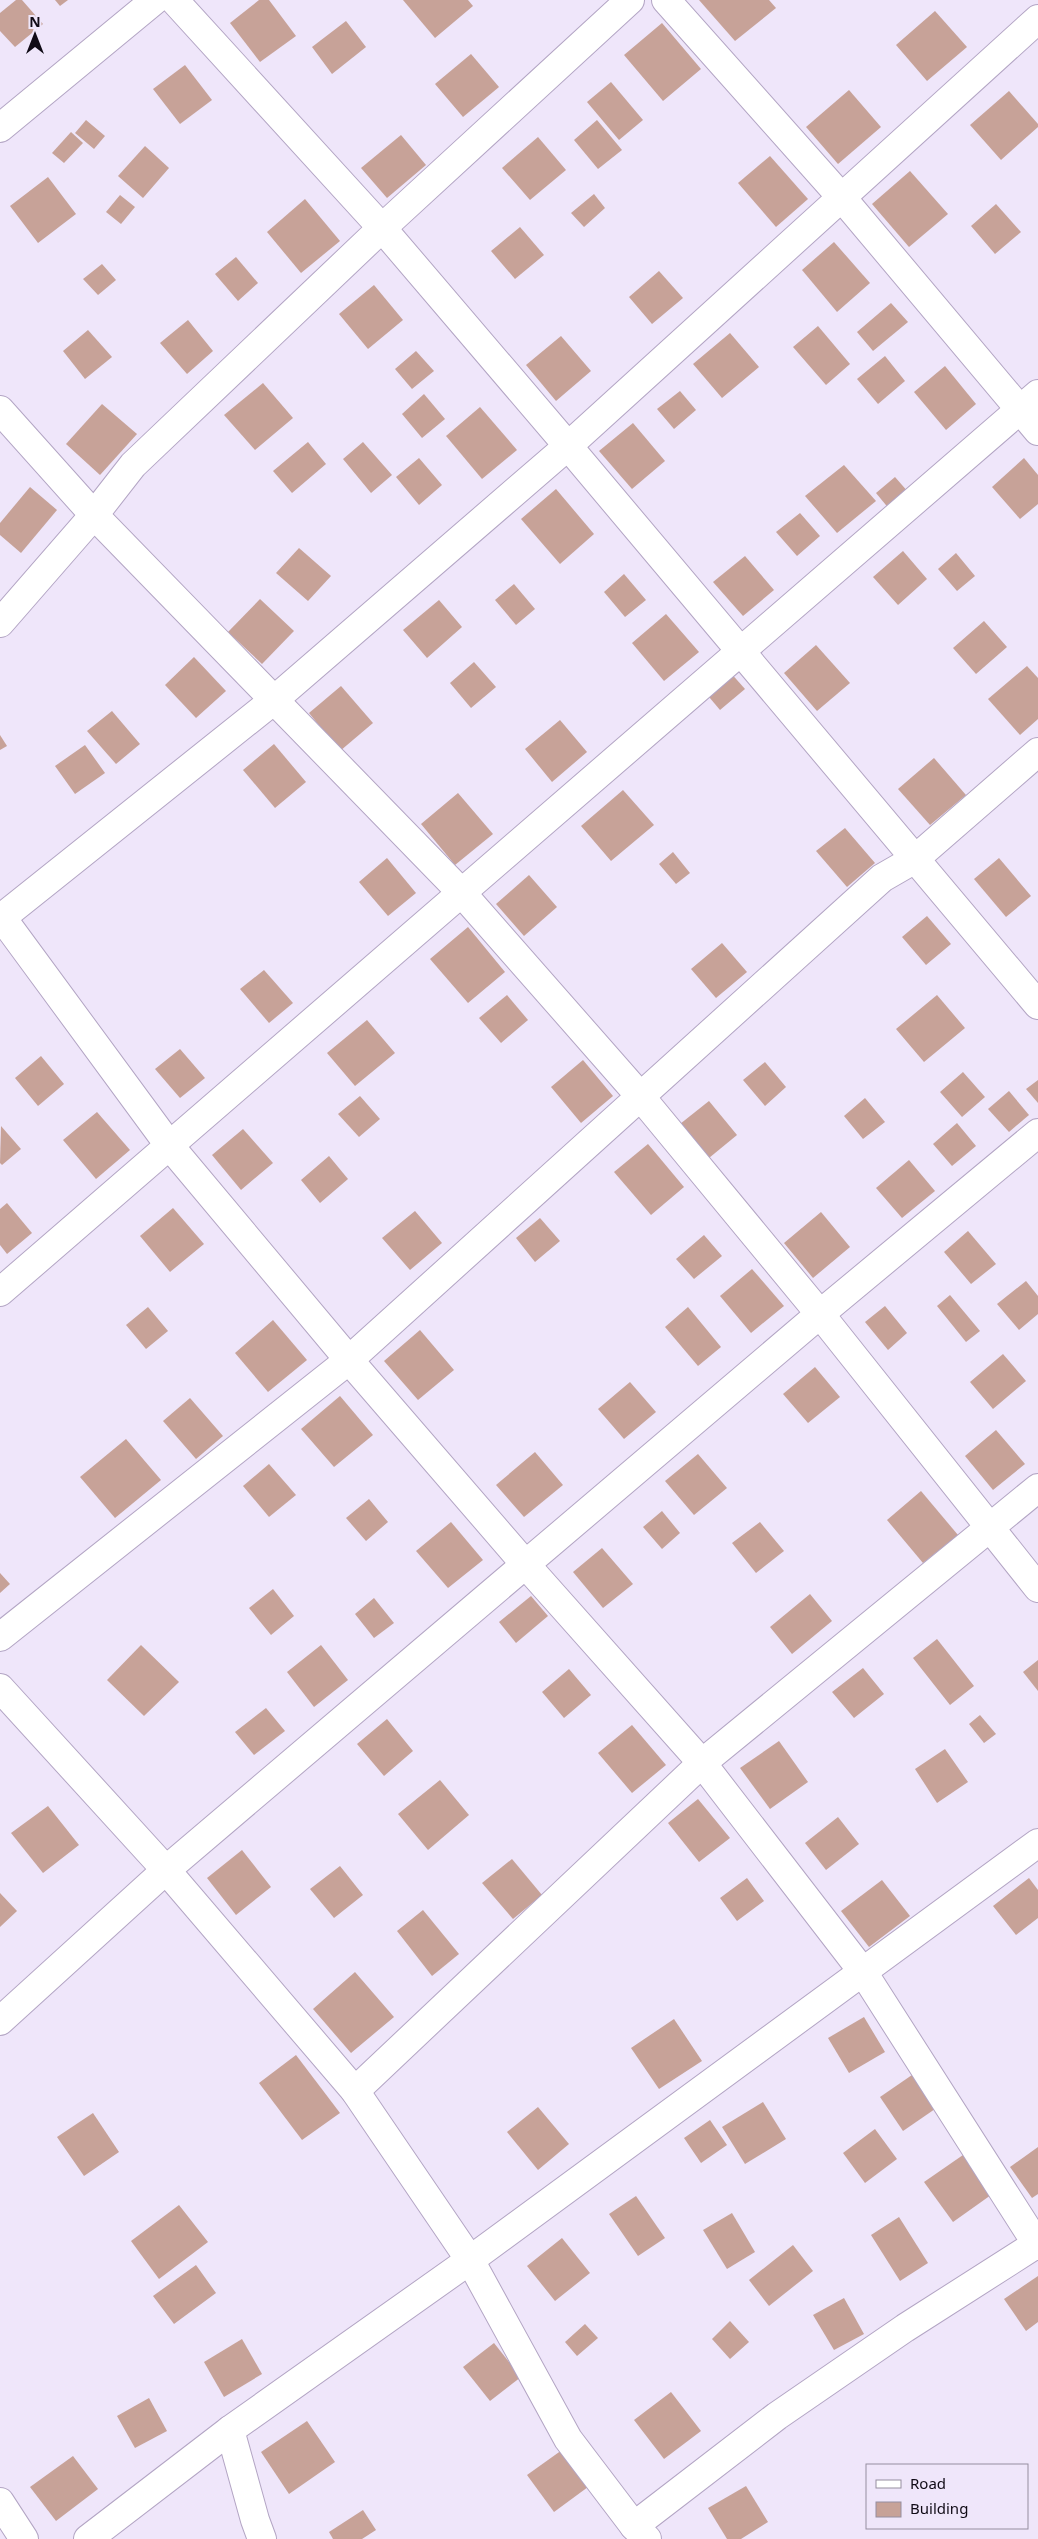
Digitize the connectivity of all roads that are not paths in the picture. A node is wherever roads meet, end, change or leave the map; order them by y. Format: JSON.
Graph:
{"nodes":[{"id":1,"x":155,"y":0,"type":"edge"},
{"id":2,"x":174,"y":0,"type":"edge"},
{"id":3,"x":630,"y":0,"type":"edge"},
{"id":4,"x":666,"y":0,"type":"edge"},
{"id":5,"x":1038,"y":19,"type":"edge"},
{"id":6,"x":0,"y":128,"type":"edge"},
{"id":7,"x":843,"y":199,"type":"junction"},
{"id":8,"x":382,"y":228,"type":"junction"},
{"id":9,"x":1029,"y":402,"type":"edge"},
{"id":10,"x":0,"y":410,"type":"edge"},
{"id":11,"x":1038,"y":431,"type":"edge"},
{"id":12,"x":568,"y":446,"type":"junction"},
{"id":13,"x":94,"y":514,"type":"junction"},
{"id":14,"x":0,"y":623,"type":"edge"},
{"id":15,"x":738,"y":651,"type":"junction"},
{"id":16,"x":274,"y":700,"type":"junction"},
{"id":17,"x":1038,"y":752,"type":"edge"},
{"id":18,"x":915,"y":859,"type":"junction"},
{"id":19,"x":460,"y":891,"type":"junction"},
{"id":20,"x":1,"y":917,"type":"edge"},
{"id":21,"x":1038,"y":1005,"type":"edge"},
{"id":22,"x":640,"y":1096,"type":"junction"},
{"id":23,"x":1038,"y":1133,"type":"edge"},
{"id":24,"x":169,"y":1145,"type":"junction"},
{"id":25,"x":0,"y":1292,"type":"edge"},
{"id":26,"x":820,"y":1314,"type":"junction"},
{"id":27,"x":349,"y":1360,"type":"junction"},
{"id":28,"x":1038,"y":1488,"type":"edge"},
{"id":29,"x":990,"y":1528,"type":"junction"},
{"id":30,"x":526,"y":1564,"type":"junction"},
{"id":31,"x":1038,"y":1588,"type":"edge"},
{"id":32,"x":0,"y":1637,"type":"edge"},
{"id":33,"x":0,"y":1688,"type":"edge"},
{"id":34,"x":702,"y":1762,"type":"junction"},
{"id":35,"x":1038,"y":1843,"type":"edge"},
{"id":36,"x":166,"y":1870,"type":"junction"},
{"id":37,"x":863,"y":1972,"type":"junction"},
{"id":38,"x":0,"y":2021,"type":"edge"},
{"id":39,"x":356,"y":2091,"type":"junction"},
{"id":40,"x":1037,"y":2244,"type":"edge"},
{"id":41,"x":470,"y":2260,"type":"junction"},
{"id":42,"x":230,"y":2430,"type":"junction"},
{"id":43,"x":0,"y":2502,"type":"edge"},
{"id":44,"x":640,"y":2532,"type":"edge"},
{"id":45,"x":24,"y":2539,"type":"edge"},
{"id":46,"x":88,"y":2539,"type":"edge"},
{"id":47,"x":262,"y":2539,"type":"edge"}],
"edges":[{"from":1,"to":6,"type":"street"},
{"from":2,"to":8,"type":"street"},
{"from":3,"to":8,"type":"street"},
{"from":4,"to":7,"type":"street"},
{"from":5,"to":7,"type":"street"},
{"from":7,"to":9,"type":"street"},
{"from":7,"to":12,"type":"street"},
{"from":8,"to":12,"type":"street"},
{"from":8,"to":13,"type":"street"},
{"from":9,"to":11,"type":"street"},
{"from":9,"to":15,"type":"street"},
{"from":10,"to":13,"type":"street"},
{"from":12,"to":15,"type":"street"},
{"from":12,"to":16,"type":"street"},
{"from":13,"to":14,"type":"street"},
{"from":13,"to":16,"type":"street"},
{"from":15,"to":18,"type":"street"},
{"from":15,"to":19,"type":"street"},
{"from":16,"to":19,"type":"street"},
{"from":16,"to":20,"type":"street"},
{"from":17,"to":18,"type":"street"},
{"from":18,"to":21,"type":"street"},
{"from":18,"to":22,"type":"street"},
{"from":19,"to":22,"type":"street"},
{"from":19,"to":24,"type":"street"},
{"from":20,"to":24,"type":"street"},
{"from":22,"to":26,"type":"street"},
{"from":22,"to":27,"type":"street"},
{"from":23,"to":26,"type":"street"},
{"from":24,"to":25,"type":"street"},
{"from":24,"to":27,"type":"street"},
{"from":26,"to":29,"type":"street"},
{"from":26,"to":30,"type":"street"},
{"from":27,"to":30,"type":"street"},
{"from":27,"to":32,"type":"street"},
{"from":28,"to":29,"type":"street"},
{"from":29,"to":31,"type":"street"},
{"from":29,"to":34,"type":"street"},
{"from":30,"to":34,"type":"street"},
{"from":30,"to":36,"type":"street"},
{"from":33,"to":36,"type":"street"},
{"from":34,"to":37,"type":"street"},
{"from":34,"to":39,"type":"street"},
{"from":35,"to":37,"type":"street"},
{"from":36,"to":38,"type":"street"},
{"from":36,"to":39,"type":"street"},
{"from":37,"to":40,"type":"street"},
{"from":37,"to":41,"type":"street"},
{"from":39,"to":41,"type":"street"},
{"from":40,"to":44,"type":"street"},
{"from":41,"to":42,"type":"street"},
{"from":41,"to":44,"type":"street"},
{"from":42,"to":46,"type":"street"},
{"from":42,"to":47,"type":"street"},
{"from":43,"to":45,"type":"street"}]}
